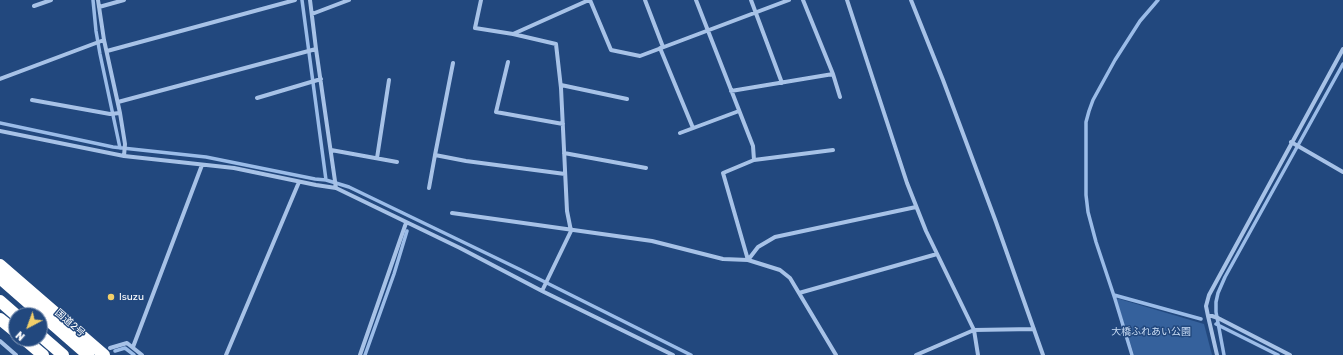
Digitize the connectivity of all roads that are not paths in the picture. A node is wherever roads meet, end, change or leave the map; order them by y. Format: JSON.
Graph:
{"nodes":[{"id":1,"x":52,"y":0,"type":"edge"},
{"id":2,"x":98,"y":0,"type":"edge"},
{"id":3,"x":124,"y":0,"type":"edge"},
{"id":4,"x":295,"y":0,"type":"edge"},
{"id":5,"x":310,"y":0,"type":"edge"},
{"id":6,"x":349,"y":0,"type":"edge"},
{"id":7,"x":481,"y":0,"type":"edge"},
{"id":8,"x":590,"y":0,"type":"edge"},
{"id":9,"x":645,"y":0,"type":"edge"},
{"id":10,"x":696,"y":0,"type":"edge"},
{"id":11,"x":751,"y":0,"type":"edge"},
{"id":12,"x":789,"y":0,"type":"edge"},
{"id":13,"x":804,"y":0,"type":"edge"},
{"id":14,"x":847,"y":0,"type":"edge"},
{"id":15,"x":911,"y":0,"type":"edge"},
{"id":16,"x":34,"y":6,"type":"dead end"},
{"id":17,"x":99,"y":7,"type":"junction"},
{"id":18,"x":755,"y":13,"type":"junction"},
{"id":19,"x":312,"y":14,"type":"junction"},
{"id":20,"x":707,"y":31,"type":"junction"},
{"id":21,"x":513,"y":34,"type":"junction"},
{"id":22,"x":102,"y":41,"type":"junction"},
{"id":23,"x":662,"y":48,"type":"junction"},
{"id":24,"x":1343,"y":49,"type":"edge"},
{"id":25,"x":316,"y":50,"type":"junction"},
{"id":26,"x":107,"y":51,"type":"junction"},
{"id":27,"x":508,"y":62,"type":"dead end"},
{"id":28,"x":453,"y":64,"type":"dead end"},
{"id":29,"x":833,"y":74,"type":"junction"},
{"id":30,"x":0,"y":79,"type":"edge"},
{"id":31,"x":320,"y":79,"type":"junction"},
{"id":32,"x":389,"y":80,"type":"dead end"},
{"id":33,"x":782,"y":82,"type":"junction"},
{"id":34,"x":561,"y":85,"type":"junction"},
{"id":35,"x":731,"y":92,"type":"junction"},
{"id":36,"x":840,"y":97,"type":"dead end"},
{"id":37,"x":256,"y":98,"type":"dead end"},
{"id":38,"x":627,"y":99,"type":"dead end"},
{"id":39,"x":32,"y":100,"type":"dead end"},
{"id":40,"x":118,"y":102,"type":"junction"},
{"id":41,"x":739,"y":111,"type":"junction"},
{"id":42,"x":120,"y":113,"type":"junction"},
{"id":43,"x":563,"y":124,"type":"junction"},
{"id":44,"x":694,"y":128,"type":"junction"},
{"id":45,"x":0,"y":131,"type":"edge"},
{"id":46,"x":680,"y":133,"type":"dead end"},
{"id":47,"x":1296,"y":145,"type":"junction"},
{"id":48,"x":331,"y":150,"type":"junction"},
{"id":49,"x":833,"y":150,"type":"dead end"},
{"id":50,"x":564,"y":152,"type":"junction"},
{"id":51,"x":124,"y":154,"type":"junction"},
{"id":52,"x":435,"y":155,"type":"junction"},
{"id":53,"x":377,"y":158,"type":"junction"},
{"id":54,"x":754,"y":160,"type":"junction"},
{"id":55,"x":397,"y":162,"type":"dead end"},
{"id":56,"x":202,"y":165,"type":"junction"},
{"id":57,"x":646,"y":168,"type":"dead end"},
{"id":58,"x":1343,"y":172,"type":"edge"},
{"id":59,"x":565,"y":174,"type":"junction"},
{"id":60,"x":299,"y":182,"type":"junction"},
{"id":61,"x":336,"y":188,"type":"junction"},
{"id":62,"x":429,"y":188,"type":"dead end"},
{"id":63,"x":916,"y":207,"type":"junction"},
{"id":64,"x":452,"y":213,"type":"dead end"},
{"id":65,"x":406,"y":223,"type":"junction"},
{"id":66,"x":571,"y":231,"type":"junction"},
{"id":67,"x":937,"y":254,"type":"junction"},
{"id":68,"x":748,"y":260,"type":"junction"},
{"id":69,"x":0,"y":265,"type":"edge"},
{"id":70,"x":0,"y":278,"type":"edge"},
{"id":71,"x":542,"y":291,"type":"junction"},
{"id":72,"x":799,"y":293,"type":"junction"},
{"id":73,"x":0,"y":301,"type":"edge"},
{"id":74,"x":8,"y":308,"type":"edge"},
{"id":75,"x":1210,"y":316,"type":"junction"},
{"id":76,"x":0,"y":319,"type":"edge"},
{"id":77,"x":8,"y":326,"type":"edge"},
{"id":78,"x":1034,"y":328,"type":"junction"},
{"id":79,"x":974,"y":330,"type":"junction"},
{"id":80,"x":0,"y":341,"type":"edge"},
{"id":81,"x":48,"y":342,"type":"edge"},
{"id":82,"x":34,"y":347,"type":"edge"},
{"id":83,"x":133,"y":347,"type":"junction"},
{"id":84,"x":107,"y":351,"type":"edge"},
{"id":85,"x":61,"y":353,"type":"edge"},
{"id":86,"x":16,"y":355,"type":"edge"},
{"id":87,"x":43,"y":355,"type":"edge"},
{"id":88,"x":88,"y":355,"type":"edge"},
{"id":89,"x":142,"y":355,"type":"edge"},
{"id":90,"x":226,"y":355,"type":"edge"},
{"id":91,"x":360,"y":355,"type":"edge"},
{"id":92,"x":673,"y":355,"type":"edge"},
{"id":93,"x":836,"y":355,"type":"edge"},
{"id":94,"x":916,"y":355,"type":"edge"},
{"id":95,"x":978,"y":355,"type":"edge"},
{"id":96,"x":1043,"y":355,"type":"edge"},
{"id":97,"x":1217,"y":355,"type":"edge"},
{"id":98,"x":1290,"y":355,"type":"edge"}],
"edges":[{"from":1,"to":16,"type":"street"},
{"from":2,"to":17,"type":"street"},
{"from":3,"to":17,"type":"street"},
{"from":4,"to":26,"type":"street"},
{"from":5,"to":19,"type":"street"},
{"from":6,"to":19,"type":"street"},
{"from":7,"to":21,"type":"street"},
{"from":8,"to":21,"type":"street"},
{"from":8,"to":23,"type":"street"},
{"from":9,"to":23,"type":"street"},
{"from":10,"to":20,"type":"street"},
{"from":11,"to":18,"type":"street"},
{"from":12,"to":18,"type":"street"},
{"from":13,"to":29,"type":"street"},
{"from":14,"to":63,"type":"street"},
{"from":15,"to":78,"type":"street"},
{"from":17,"to":22,"type":"street"},
{"from":18,"to":20,"type":"street"},
{"from":18,"to":33,"type":"street"},
{"from":19,"to":25,"type":"street"},
{"from":20,"to":23,"type":"street"},
{"from":20,"to":35,"type":"street"},
{"from":21,"to":34,"type":"street"},
{"from":22,"to":26,"type":"street"},
{"from":22,"to":30,"type":"street"},
{"from":23,"to":44,"type":"street"},
{"from":24,"to":47,"type":"street"},
{"from":25,"to":31,"type":"street"},
{"from":25,"to":40,"type":"street"},
{"from":26,"to":40,"type":"street"},
{"from":27,"to":43,"type":"street"},
{"from":28,"to":52,"type":"street"},
{"from":29,"to":33,"type":"street"},
{"from":29,"to":36,"type":"street"},
{"from":31,"to":37,"type":"street"},
{"from":31,"to":48,"type":"street"},
{"from":32,"to":53,"type":"street"},
{"from":33,"to":35,"type":"street"},
{"from":34,"to":38,"type":"street"},
{"from":34,"to":43,"type":"street"},
{"from":35,"to":41,"type":"street"},
{"from":39,"to":42,"type":"street"},
{"from":40,"to":42,"type":"street"},
{"from":41,"to":44,"type":"street"},
{"from":41,"to":54,"type":"street"},
{"from":42,"to":51,"type":"street"},
{"from":43,"to":50,"type":"street"},
{"from":44,"to":46,"type":"street"},
{"from":45,"to":51,"type":"street"},
{"from":47,"to":58,"type":"street"},
{"from":47,"to":75,"type":"street"},
{"from":48,"to":53,"type":"street"},
{"from":48,"to":61,"type":"street"},
{"from":49,"to":54,"type":"street"},
{"from":50,"to":57,"type":"street"},
{"from":50,"to":59,"type":"street"},
{"from":51,"to":56,"type":"street"},
{"from":52,"to":59,"type":"street"},
{"from":52,"to":62,"type":"street"},
{"from":53,"to":55,"type":"street"},
{"from":54,"to":68,"type":"street"},
{"from":56,"to":60,"type":"street"},
{"from":56,"to":83,"type":"street"},
{"from":59,"to":66,"type":"street"},
{"from":60,"to":61,"type":"street"},
{"from":60,"to":90,"type":"street"},
{"from":61,"to":65,"type":"street"},
{"from":63,"to":67,"type":"street"},
{"from":63,"to":68,"type":"street"},
{"from":64,"to":66,"type":"street"},
{"from":65,"to":71,"type":"street"},
{"from":65,"to":91,"type":"street"},
{"from":66,"to":68,"type":"street"},
{"from":66,"to":71,"type":"street"},
{"from":67,"to":72,"type":"street"},
{"from":67,"to":79,"type":"street"},
{"from":68,"to":72,"type":"street"},
{"from":69,"to":84,"type":"highway"},
{"from":70,"to":88,"type":"highway","name":"国道2号"},
{"from":71,"to":92,"type":"street"},
{"from":72,"to":93,"type":"street"},
{"from":73,"to":74,"type":"highway"},
{"from":75,"to":97,"type":"street"},
{"from":75,"to":98,"type":"street"},
{"from":76,"to":77,"type":"highway"},
{"from":78,"to":79,"type":"street"},
{"from":78,"to":96,"type":"street"},
{"from":79,"to":94,"type":"street"},
{"from":79,"to":95,"type":"street"},
{"from":80,"to":86,"type":"street"},
{"from":81,"to":85,"type":"highway"},
{"from":82,"to":87,"type":"highway"},
{"from":83,"to":84,"type":"street"},
{"from":83,"to":89,"type":"street"}]}
